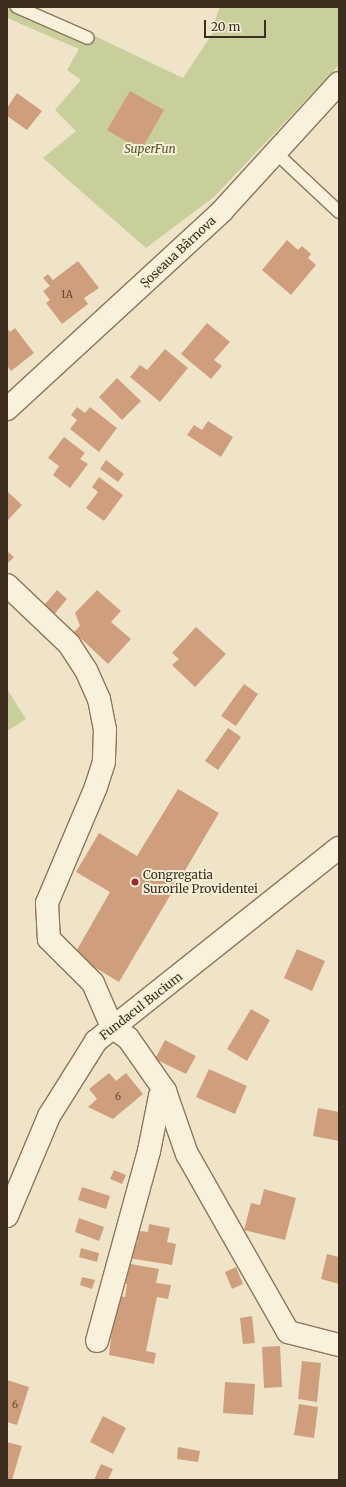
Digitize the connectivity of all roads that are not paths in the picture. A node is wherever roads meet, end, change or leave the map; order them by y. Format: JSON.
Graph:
{"nodes":[{"id":1,"x":17,"y":7,"type":"edge"},
{"id":2,"x":88,"y":38,"type":"dead end"},
{"id":3,"x":339,"y":83,"type":"edge"},
{"id":4,"x":276,"y":154,"type":"junction"},
{"id":5,"x":339,"y":212,"type":"edge"},
{"id":6,"x":7,"y":409,"type":"edge"},
{"id":7,"x":7,"y":585,"type":"edge"},
{"id":8,"x":339,"y":848,"type":"edge"},
{"id":9,"x":112,"y":1027,"type":"junction"},
{"id":10,"x":165,"y":1091,"type":"junction"},
{"id":11,"x":7,"y":1216,"type":"edge"},
{"id":12,"x":97,"y":1341,"type":"dead end"},
{"id":13,"x":339,"y":1345,"type":"edge"}],
"edges":[{"from":1,"to":2,"type":"lane"},
{"from":3,"to":4,"type":"street","name":"Șoseaua Bârnova"},
{"from":4,"to":5,"type":"lane"},
{"from":4,"to":6,"type":"street","name":"Șoseaua Bârnova"},
{"from":7,"to":9,"type":"street"},
{"from":8,"to":9,"type":"street","name":"Fundacul Bucium"},
{"from":9,"to":10,"type":"street"},
{"from":9,"to":11,"type":"street","name":"Fundacul Bucium"},
{"from":10,"to":12,"type":"street"},
{"from":10,"to":13,"type":"street"}]}
